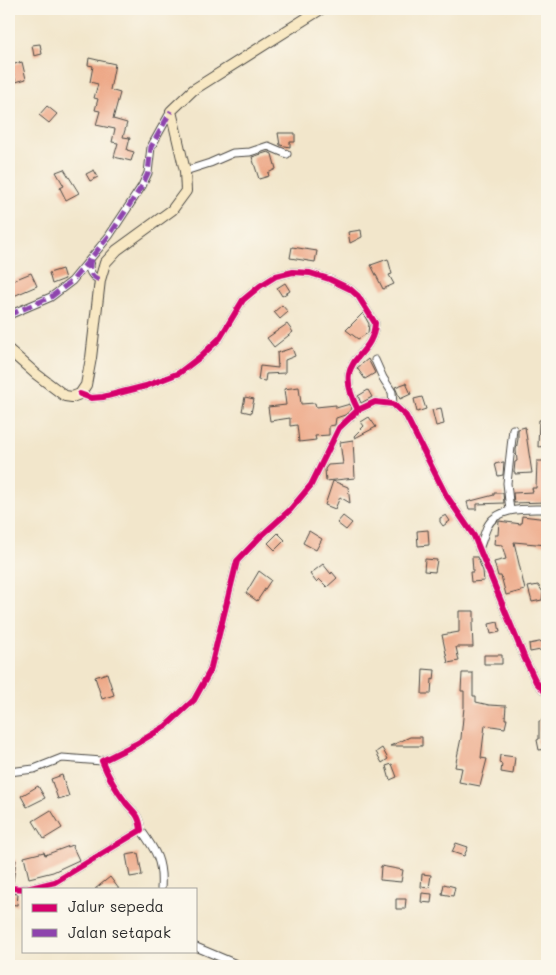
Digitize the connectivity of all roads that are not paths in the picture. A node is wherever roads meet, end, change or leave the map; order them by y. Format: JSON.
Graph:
{"nodes":[{"id":1,"x":321,"y":9,"type":"edge"},
{"id":2,"x":172,"y":111,"type":"junction"},
{"id":3,"x":287,"y":154,"type":"dead end"},
{"id":4,"x":184,"y":171,"type":"junction"},
{"id":5,"x":91,"y":259,"type":"junction"},
{"id":6,"x":100,"y":280,"type":"junction"},
{"id":7,"x":9,"y":315,"type":"edge"},
{"id":8,"x":9,"y":350,"type":"edge"},
{"id":9,"x":374,"y":360,"type":"dead end"},
{"id":10,"x":80,"y":394,"type":"junction"},
{"id":11,"x":393,"y":404,"type":"junction"},
{"id":12,"x":358,"y":410,"type":"junction"},
{"id":13,"x":514,"y":429,"type":"dead end"},
{"id":14,"x":547,"y":509,"type":"edge"},
{"id":15,"x":510,"y":511,"type":"junction"},
{"id":16,"x":479,"y":549,"type":"junction"},
{"id":17,"x":547,"y":694,"type":"edge"},
{"id":18,"x":102,"y":761,"type":"junction"},
{"id":19,"x":9,"y":772,"type":"edge"},
{"id":20,"x":142,"y":830,"type":"junction"},
{"id":21,"x":9,"y":888,"type":"edge"},
{"id":22,"x":161,"y":888,"type":"edge"},
{"id":23,"x":198,"y":948,"type":"edge"},
{"id":24,"x":241,"y":966,"type":"edge"}],
"edges":[{"from":1,"to":2,"type":"main road"},
{"from":2,"to":4,"type":"main road"},
{"from":2,"to":5,"type":"street"},
{"from":3,"to":4,"type":"street"},
{"from":4,"to":6,"type":"main road"},
{"from":5,"to":6,"type":"street"},
{"from":5,"to":7,"type":"street"},
{"from":6,"to":10,"type":"main road"},
{"from":8,"to":10,"type":"main road"},
{"from":9,"to":11,"type":"street"},
{"from":10,"to":12,"type":"street"},
{"from":11,"to":12,"type":"street"},
{"from":11,"to":16,"type":"street"},
{"from":12,"to":18,"type":"street"},
{"from":13,"to":15,"type":"street"},
{"from":14,"to":15,"type":"street"},
{"from":15,"to":16,"type":"street"},
{"from":16,"to":17,"type":"street"},
{"from":18,"to":19,"type":"street"},
{"from":18,"to":20,"type":"street"},
{"from":20,"to":21,"type":"street"},
{"from":20,"to":22,"type":"street"},
{"from":23,"to":24,"type":"street"}]}
